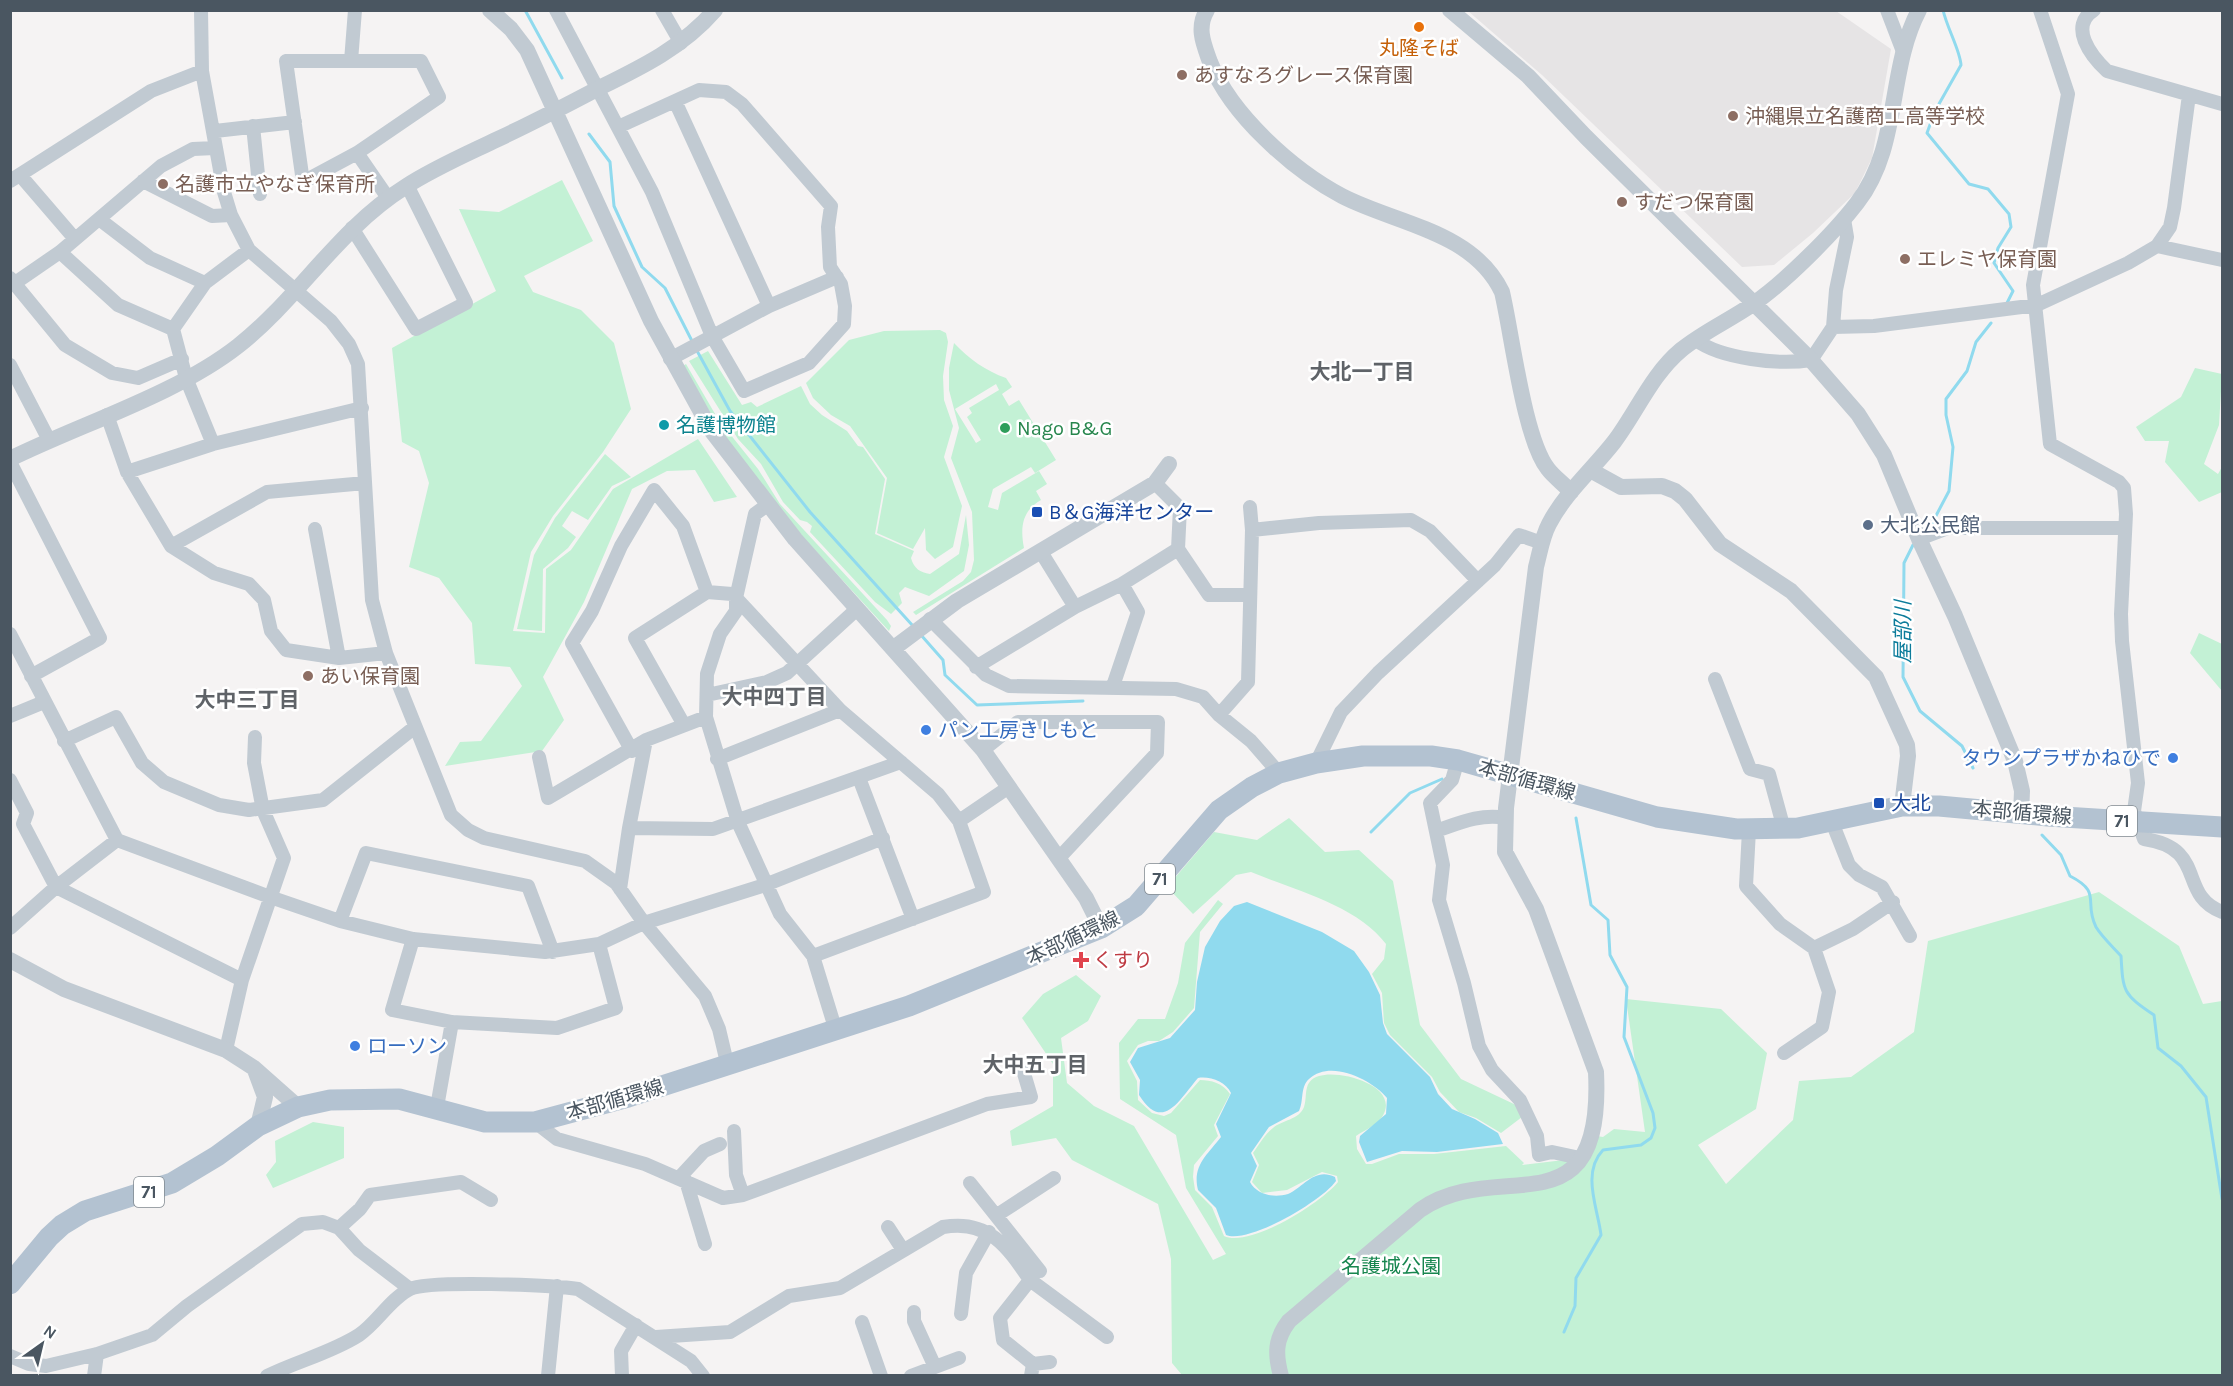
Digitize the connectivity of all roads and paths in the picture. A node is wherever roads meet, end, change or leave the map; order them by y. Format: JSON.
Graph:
{"nodes":[{"id":1,"x":201,"y":10,"type":"edge"},
{"id":2,"x":355,"y":10,"type":"edge"},
{"id":3,"x":490,"y":10,"type":"edge"},
{"id":4,"x":556,"y":10,"type":"edge"},
{"id":5,"x":662,"y":10,"type":"edge"},
{"id":6,"x":715,"y":10,"type":"edge"},
{"id":7,"x":1207,"y":10,"type":"edge"},
{"id":8,"x":1450,"y":10,"type":"edge"},
{"id":9,"x":1887,"y":10,"type":"edge"},
{"id":10,"x":1919,"y":10,"type":"edge"},
{"id":11,"x":2040,"y":10,"type":"edge"},
{"id":12,"x":2094,"y":10,"type":"edge"},
{"id":13,"x":681,"y":43,"type":"junction"},
{"id":14,"x":1902,"y":48,"type":"junction"},
{"id":15,"x":351,"y":61,"type":"junction"},
{"id":16,"x":202,"y":71,"type":"junction"},
{"id":17,"x":598,"y":89,"type":"junction"},
{"id":18,"x":2189,"y":95,"type":"junction"},
{"id":19,"x":675,"y":101,"type":"junction"},
{"id":20,"x":2223,"y":104,"type":"edge"},
{"id":21,"x":556,"y":112,"type":"junction"},
{"id":22,"x":295,"y":122,"type":"junction"},
{"id":23,"x":253,"y":126,"type":"junction"},
{"id":24,"x":618,"y":127,"type":"junction"},
{"id":25,"x":215,"y":131,"type":"junction"},
{"id":26,"x":215,"y":148,"type":"junction"},
{"id":27,"x":357,"y":153,"type":"junction"},
{"id":28,"x":15,"y":178,"type":"edge"},
{"id":29,"x":143,"y":181,"type":"junction"},
{"id":30,"x":407,"y":185,"type":"junction"},
{"id":31,"x":260,"y":194,"type":"dead end"},
{"id":32,"x":388,"y":198,"type":"junction"},
{"id":33,"x":231,"y":215,"type":"junction"},
{"id":34,"x":99,"y":219,"type":"junction"},
{"id":35,"x":1844,"y":219,"type":"junction"},
{"id":36,"x":352,"y":228,"type":"junction"},
{"id":37,"x":75,"y":239,"type":"junction"},
{"id":38,"x":2157,"y":246,"type":"junction"},
{"id":39,"x":249,"y":250,"type":"junction"},
{"id":40,"x":60,"y":252,"type":"junction"},
{"id":41,"x":2223,"y":260,"type":"edge"},
{"id":42,"x":837,"y":278,"type":"junction"},
{"id":43,"x":13,"y":280,"type":"edge"},
{"id":44,"x":205,"y":283,"type":"junction"},
{"id":45,"x":297,"y":290,"type":"junction"},
{"id":46,"x":1754,"y":303,"type":"junction"},
{"id":47,"x":2037,"y":305,"type":"junction"},
{"id":48,"x":769,"y":306,"type":"junction"},
{"id":49,"x":1833,"y":327,"type":"junction"},
{"id":50,"x":173,"y":328,"type":"junction"},
{"id":51,"x":706,"y":339,"type":"junction"},
{"id":52,"x":1696,"y":339,"type":"junction"},
{"id":53,"x":670,"y":358,"type":"junction"},
{"id":54,"x":182,"y":359,"type":"junction"},
{"id":55,"x":1812,"y":360,"type":"junction"},
{"id":56,"x":10,"y":365,"type":"edge"},
{"id":57,"x":186,"y":378,"type":"junction"},
{"id":58,"x":362,"y":408,"type":"junction"},
{"id":59,"x":107,"y":415,"type":"junction"},
{"id":60,"x":49,"y":440,"type":"junction"},
{"id":61,"x":213,"y":444,"type":"junction"},
{"id":62,"x":10,"y":460,"type":"edge"},
{"id":63,"x":1169,"y":464,"type":"dead end"},
{"id":64,"x":1592,"y":471,"type":"junction"},
{"id":65,"x":127,"y":472,"type":"junction"},
{"id":66,"x":365,"y":483,"type":"junction"},
{"id":67,"x":1155,"y":483,"type":"junction"},
{"id":68,"x":1571,"y":492,"type":"junction"},
{"id":69,"x":766,"y":506,"type":"junction"},
{"id":70,"x":1250,"y":507,"type":"dead end"},
{"id":71,"x":2125,"y":528,"type":"junction"},
{"id":72,"x":315,"y":530,"type":"dead end"},
{"id":73,"x":1252,"y":530,"type":"junction"},
{"id":74,"x":1919,"y":539,"type":"junction"},
{"id":75,"x":1542,"y":543,"type":"junction"},
{"id":76,"x":171,"y":546,"type":"junction"},
{"id":77,"x":1178,"y":549,"type":"junction"},
{"id":78,"x":1041,"y":552,"type":"junction"},
{"id":79,"x":1478,"y":581,"type":"junction"},
{"id":80,"x":1122,"y":584,"type":"junction"},
{"id":81,"x":707,"y":592,"type":"junction"},
{"id":82,"x":1250,"y":595,"type":"junction"},
{"id":83,"x":736,"y":598,"type":"junction"},
{"id":84,"x":1076,"y":607,"type":"junction"},
{"id":85,"x":857,"y":609,"type":"junction"},
{"id":86,"x":927,"y":622,"type":"junction"},
{"id":87,"x":10,"y":634,"type":"edge"},
{"id":88,"x":899,"y":644,"type":"junction"},
{"id":89,"x":386,"y":654,"type":"junction"},
{"id":90,"x":339,"y":658,"type":"junction"},
{"id":91,"x":795,"y":663,"type":"junction"},
{"id":92,"x":976,"y":667,"type":"junction"},
{"id":93,"x":31,"y":676,"type":"junction"},
{"id":94,"x":1715,"y":679,"type":"dead end"},
{"id":95,"x":1113,"y":686,"type":"junction"},
{"id":96,"x":707,"y":696,"type":"junction"},
{"id":97,"x":44,"y":702,"type":"junction"},
{"id":98,"x":840,"y":710,"type":"junction"},
{"id":99,"x":1219,"y":715,"type":"junction"},
{"id":100,"x":10,"y":716,"type":"edge"},
{"id":101,"x":706,"y":717,"type":"junction"},
{"id":102,"x":684,"y":725,"type":"junction"},
{"id":103,"x":415,"y":728,"type":"junction"},
{"id":104,"x":255,"y":737,"type":"dead end"},
{"id":105,"x":646,"y":740,"type":"junction"},
{"id":106,"x":64,"y":741,"type":"junction"},
{"id":107,"x":983,"y":750,"type":"junction"},
{"id":108,"x":632,"y":751,"type":"junction"},
{"id":109,"x":539,"y":757,"type":"dead end"},
{"id":110,"x":717,"y":759,"type":"junction"},
{"id":111,"x":1458,"y":760,"type":"junction"},
{"id":112,"x":901,"y":762,"type":"junction"},
{"id":113,"x":1316,"y":763,"type":"junction"},
{"id":114,"x":1279,"y":773,"type":"junction"},
{"id":115,"x":1512,"y":775,"type":"junction"},
{"id":116,"x":859,"y":778,"type":"junction"},
{"id":117,"x":10,"y":780,"type":"edge"},
{"id":118,"x":1009,"y":787,"type":"junction"},
{"id":119,"x":1902,"y":806,"type":"junction"},
{"id":120,"x":263,"y":810,"type":"junction"},
{"id":121,"x":2021,"y":814,"type":"junction"},
{"id":122,"x":1506,"y":818,"type":"junction"},
{"id":123,"x":959,"y":821,"type":"junction"},
{"id":124,"x":738,"y":822,"type":"junction"},
{"id":125,"x":1832,"y":822,"type":"junction"},
{"id":126,"x":2138,"y":822,"type":"junction"},
{"id":127,"x":2223,"y":827,"type":"edge"},
{"id":128,"x":629,"y":828,"type":"junction"},
{"id":129,"x":1784,"y":829,"type":"junction"},
{"id":130,"x":1749,"y":830,"type":"junction"},
{"id":131,"x":1436,"y":831,"type":"junction"},
{"id":132,"x":883,"y":838,"type":"junction"},
{"id":133,"x":117,"y":840,"type":"junction"},
{"id":134,"x":1059,"y":858,"type":"junction"},
{"id":135,"x":765,"y":885,"type":"junction"},
{"id":136,"x":56,"y":887,"type":"junction"},
{"id":137,"x":620,"y":889,"type":"junction"},
{"id":138,"x":270,"y":897,"type":"junction"},
{"id":139,"x":1893,"y":902,"type":"junction"},
{"id":140,"x":2223,"y":912,"type":"edge"},
{"id":141,"x":913,"y":920,"type":"junction"},
{"id":142,"x":340,"y":921,"type":"junction"},
{"id":143,"x":644,"y":923,"type":"junction"},
{"id":144,"x":10,"y":928,"type":"edge"},
{"id":145,"x":1101,"y":928,"type":"junction"},
{"id":146,"x":1910,"y":936,"type":"dead end"},
{"id":147,"x":413,"y":939,"type":"junction"},
{"id":148,"x":598,"y":944,"type":"junction"},
{"id":149,"x":1814,"y":948,"type":"junction"},
{"id":150,"x":553,"y":952,"type":"junction"},
{"id":151,"x":813,"y":956,"type":"junction"},
{"id":152,"x":10,"y":960,"type":"edge"},
{"id":153,"x":242,"y":980,"type":"junction"},
{"id":154,"x":452,"y":1022,"type":"junction"},
{"id":155,"x":836,"y":1031,"type":"junction"},
{"id":156,"x":226,"y":1050,"type":"junction"},
{"id":157,"x":1784,"y":1053,"type":"dead end"},
{"id":158,"x":728,"y":1067,"type":"junction"},
{"id":159,"x":254,"y":1068,"type":"junction"},
{"id":160,"x":1023,"y":1070,"type":"dead end"},
{"id":161,"x":298,"y":1107,"type":"junction"},
{"id":162,"x":437,"y":1107,"type":"junction"},
{"id":163,"x":535,"y":1122,"type":"junction"},
{"id":164,"x":258,"y":1126,"type":"junction"},
{"id":165,"x":734,"y":1131,"type":"dead end"},
{"id":166,"x":720,"y":1144,"type":"dead end"},
{"id":167,"x":1580,"y":1158,"type":"junction"},
{"id":168,"x":1054,"y":1178,"type":"dead end"},
{"id":169,"x":683,"y":1179,"type":"junction"},
{"id":170,"x":970,"y":1183,"type":"dead end"},
{"id":171,"x":743,"y":1195,"type":"junction"},
{"id":172,"x":491,"y":1200,"type":"dead end"},
{"id":173,"x":997,"y":1215,"type":"junction"},
{"id":174,"x":888,"y":1227,"type":"dead end"},
{"id":175,"x":339,"y":1228,"type":"junction"},
{"id":176,"x":989,"y":1232,"type":"junction"},
{"id":177,"x":705,"y":1244,"type":"dead end"},
{"id":178,"x":1017,"y":1244,"type":"junction"},
{"id":179,"x":903,"y":1250,"type":"junction"},
{"id":180,"x":1035,"y":1276,"type":"junction"},
{"id":181,"x":10,"y":1284,"type":"edge"},
{"id":182,"x":557,"y":1286,"type":"junction"},
{"id":183,"x":410,"y":1288,"type":"junction"},
{"id":184,"x":914,"y":1312,"type":"dead end"},
{"id":185,"x":961,"y":1314,"type":"dead end"},
{"id":186,"x":862,"y":1322,"type":"dead end"},
{"id":187,"x":636,"y":1325,"type":"junction"},
{"id":188,"x":656,"y":1337,"type":"junction"},
{"id":189,"x":1107,"y":1337,"type":"dead end"},
{"id":190,"x":97,"y":1354,"type":"junction"},
{"id":191,"x":10,"y":1356,"type":"edge"},
{"id":192,"x":947,"y":1362,"type":"junction"},
{"id":193,"x":1050,"y":1362,"type":"dead end"},
{"id":194,"x":1032,"y":1370,"type":"edge"},
{"id":195,"x":94,"y":1376,"type":"edge"},
{"id":196,"x":267,"y":1376,"type":"edge"},
{"id":197,"x":548,"y":1376,"type":"edge"},
{"id":198,"x":622,"y":1376,"type":"edge"},
{"id":199,"x":703,"y":1376,"type":"edge"},
{"id":200,"x":881,"y":1376,"type":"edge"},
{"id":201,"x":911,"y":1376,"type":"edge"},
{"id":202,"x":952,"y":1376,"type":"edge"},
{"id":203,"x":1281,"y":1376,"type":"edge"}],
"edges":[{"from":1,"to":16,"type":"street"},
{"from":2,"to":15,"type":"street"},
{"from":3,"to":21,"type":"street"},
{"from":4,"to":17,"type":"street"},
{"from":5,"to":13,"type":"street"},
{"from":6,"to":13,"type":"street"},
{"from":7,"to":68,"type":"street"},
{"from":8,"to":46,"type":"street"},
{"from":9,"to":14,"type":"street"},
{"from":10,"to":14,"type":"street"},
{"from":11,"to":47,"type":"street"},
{"from":12,"to":18,"type":"street"},
{"from":13,"to":17,"type":"street"},
{"from":14,"to":35,"type":"street"},
{"from":15,"to":22,"type":"street"},
{"from":15,"to":27,"type":"street"},
{"from":16,"to":25,"type":"street"},
{"from":16,"to":28,"type":"street"},
{"from":17,"to":21,"type":"street"},
{"from":17,"to":24,"type":"street"},
{"from":18,"to":20,"type":"street"},
{"from":18,"to":38,"type":"street"},
{"from":19,"to":24,"type":"street"},
{"from":19,"to":42,"type":"street"},
{"from":19,"to":48,"type":"street"},
{"from":21,"to":30,"type":"street"},
{"from":21,"to":53,"type":"street"},
{"from":22,"to":23,"type":"street"},
{"from":22,"to":27,"type":"street"},
{"from":23,"to":25,"type":"street"},
{"from":23,"to":31,"type":"street"},
{"from":24,"to":51,"type":"street"},
{"from":25,"to":26,"type":"street"},
{"from":26,"to":29,"type":"street"},
{"from":26,"to":33,"type":"street"},
{"from":27,"to":32,"type":"street"},
{"from":28,"to":37,"type":"street"},
{"from":29,"to":33,"type":"street"},
{"from":29,"to":34,"type":"street"},
{"from":30,"to":32,"type":"street"},
{"from":30,"to":36,"type":"street"},
{"from":32,"to":36,"type":"street"},
{"from":33,"to":39,"type":"street"},
{"from":34,"to":37,"type":"street"},
{"from":34,"to":44,"type":"street"},
{"from":35,"to":46,"type":"street"},
{"from":35,"to":49,"type":"street"},
{"from":36,"to":45,"type":"street"},
{"from":37,"to":40,"type":"street"},
{"from":38,"to":41,"type":"street"},
{"from":38,"to":47,"type":"street"},
{"from":39,"to":44,"type":"street"},
{"from":39,"to":45,"type":"street"},
{"from":40,"to":43,"type":"street"},
{"from":40,"to":50,"type":"street"},
{"from":42,"to":48,"type":"street"},
{"from":42,"to":51,"type":"street"},
{"from":43,"to":54,"type":"street"},
{"from":44,"to":50,"type":"street"},
{"from":45,"to":57,"type":"street"},
{"from":45,"to":58,"type":"street"},
{"from":46,"to":52,"type":"street"},
{"from":46,"to":55,"type":"street"},
{"from":47,"to":49,"type":"street"},
{"from":47,"to":71,"type":"street"},
{"from":48,"to":51,"type":"street"},
{"from":49,"to":55,"type":"street"},
{"from":50,"to":54,"type":"street"},
{"from":51,"to":53,"type":"street"},
{"from":52,"to":55,"type":"street"},
{"from":52,"to":64,"type":"street"},
{"from":53,"to":69,"type":"street"},
{"from":54,"to":57,"type":"street"},
{"from":55,"to":74,"type":"street"},
{"from":56,"to":60,"type":"street"},
{"from":57,"to":59,"type":"street"},
{"from":57,"to":61,"type":"street"},
{"from":58,"to":61,"type":"street"},
{"from":58,"to":66,"type":"street"},
{"from":59,"to":60,"type":"street"},
{"from":59,"to":65,"type":"street"},
{"from":60,"to":62,"type":"street"},
{"from":61,"to":65,"type":"street"},
{"from":62,"to":93,"type":"street"},
{"from":63,"to":67,"type":"street"},
{"from":64,"to":68,"type":"street"},
{"from":64,"to":119,"type":"street"},
{"from":65,"to":76,"type":"street"},
{"from":66,"to":76,"type":"street"},
{"from":66,"to":89,"type":"street"},
{"from":67,"to":77,"type":"street"},
{"from":67,"to":78,"type":"street"},
{"from":68,"to":75,"type":"street"},
{"from":69,"to":83,"type":"street"},
{"from":69,"to":85,"type":"street"},
{"from":70,"to":73,"type":"street"},
{"from":71,"to":74,"type":"street"},
{"from":71,"to":126,"type":"street"},
{"from":72,"to":90,"type":"street"},
{"from":73,"to":79,"type":"street"},
{"from":73,"to":82,"type":"street"},
{"from":74,"to":121,"type":"street"},
{"from":75,"to":79,"type":"street"},
{"from":75,"to":115,"type":"street"},
{"from":76,"to":90,"type":"street"},
{"from":77,"to":80,"type":"street"},
{"from":77,"to":82,"type":"street"},
{"from":78,"to":84,"type":"street"},
{"from":78,"to":86,"type":"street"},
{"from":79,"to":113,"type":"street"},
{"from":80,"to":84,"type":"street"},
{"from":80,"to":95,"type":"street"},
{"from":81,"to":83,"type":"street"},
{"from":81,"to":102,"type":"street"},
{"from":81,"to":108,"type":"street"},
{"from":82,"to":99,"type":"street"},
{"from":83,"to":91,"type":"street"},
{"from":83,"to":96,"type":"street"},
{"from":84,"to":92,"type":"street"},
{"from":85,"to":88,"type":"street"},
{"from":85,"to":91,"type":"street"},
{"from":86,"to":88,"type":"street"},
{"from":86,"to":92,"type":"street"},
{"from":87,"to":93,"type":"street"},
{"from":88,"to":107,"type":"street"},
{"from":89,"to":90,"type":"street"},
{"from":89,"to":103,"type":"street"},
{"from":91,"to":96,"type":"street"},
{"from":91,"to":98,"type":"street"},
{"from":92,"to":95,"type":"street"},
{"from":93,"to":97,"type":"street"},
{"from":94,"to":129,"type":"street"},
{"from":95,"to":99,"type":"street"},
{"from":96,"to":101,"type":"street"},
{"from":97,"to":100,"type":"street"},
{"from":97,"to":106,"type":"street"},
{"from":98,"to":110,"type":"street"},
{"from":98,"to":112,"type":"street"},
{"from":99,"to":114,"type":"street"},
{"from":101,"to":102,"type":"street"},
{"from":101,"to":110,"type":"street"},
{"from":102,"to":105,"type":"street"},
{"from":103,"to":120,"type":"street"},
{"from":103,"to":137,"type":"street"},
{"from":104,"to":120,"type":"street"},
{"from":105,"to":108,"type":"street"},
{"from":105,"to":128,"type":"street"},
{"from":106,"to":120,"type":"street"},
{"from":106,"to":133,"type":"street"},
{"from":107,"to":118,"type":"street"},
{"from":107,"to":134,"type":"street"},
{"from":108,"to":109,"type":"street"},
{"from":110,"to":124,"type":"street"},
{"from":111,"to":113,"type":"main road","name":"本部循環線","number":"71"},
{"from":111,"to":115,"type":"main road","name":"本部循環線","number":"71"},
{"from":111,"to":131,"type":"street"},
{"from":112,"to":116,"type":"street"},
{"from":112,"to":123,"type":"street"},
{"from":113,"to":114,"type":"main road","name":"本部循環線","number":"71"},
{"from":114,"to":145,"type":"main road","name":"本部循環線","number":"71"},
{"from":115,"to":122,"type":"street"},
{"from":115,"to":130,"type":"main road","name":"本部循環線","number":"71"},
{"from":116,"to":124,"type":"street"},
{"from":116,"to":132,"type":"street"},
{"from":117,"to":136,"type":"street"},
{"from":118,"to":123,"type":"street"},
{"from":118,"to":134,"type":"street"},
{"from":119,"to":121,"type":"main road","name":"本部循環線","number":"71"},
{"from":119,"to":125,"type":"main road","name":"本部循環線","number":"71"},
{"from":120,"to":138,"type":"street"},
{"from":121,"to":126,"type":"main road","name":"本部循環線","number":"71"},
{"from":122,"to":131,"type":"street"},
{"from":122,"to":167,"type":"street"},
{"from":123,"to":141,"type":"street"},
{"from":124,"to":128,"type":"street"},
{"from":124,"to":135,"type":"street"},
{"from":125,"to":129,"type":"main road","name":"本部循環線","number":"71"},
{"from":125,"to":139,"type":"street"},
{"from":126,"to":127,"type":"main road","name":"本部循環線","number":"71"},
{"from":126,"to":140,"type":"street"},
{"from":128,"to":137,"type":"street"},
{"from":129,"to":130,"type":"main road","name":"本部循環線","number":"71"},
{"from":130,"to":149,"type":"street"},
{"from":131,"to":167,"type":"street"},
{"from":132,"to":135,"type":"street"},
{"from":132,"to":141,"type":"street"},
{"from":133,"to":136,"type":"street"},
{"from":133,"to":138,"type":"street"},
{"from":134,"to":145,"type":"street"},
{"from":135,"to":143,"type":"street"},
{"from":135,"to":151,"type":"street"},
{"from":136,"to":144,"type":"street"},
{"from":136,"to":153,"type":"street"},
{"from":137,"to":143,"type":"street"},
{"from":138,"to":142,"type":"street"},
{"from":138,"to":153,"type":"street"},
{"from":139,"to":146,"type":"street"},
{"from":139,"to":149,"type":"street"},
{"from":141,"to":151,"type":"street"},
{"from":142,"to":147,"type":"street"},
{"from":142,"to":150,"type":"street"},
{"from":143,"to":148,"type":"street"},
{"from":143,"to":158,"type":"street"},
{"from":145,"to":155,"type":"main road","name":"本部循環線","number":"71"},
{"from":147,"to":150,"type":"street"},
{"from":147,"to":154,"type":"street"},
{"from":148,"to":150,"type":"street"},
{"from":148,"to":154,"type":"street"},
{"from":149,"to":157,"type":"street"},
{"from":151,"to":155,"type":"street"},
{"from":152,"to":156,"type":"street"},
{"from":153,"to":156,"type":"street"},
{"from":154,"to":162,"type":"street"},
{"from":155,"to":158,"type":"main road","name":"本部循環線","number":"71"},
{"from":156,"to":159,"type":"street"},
{"from":158,"to":163,"type":"main road","name":"本部循環線","number":"71"},
{"from":159,"to":161,"type":"street"},
{"from":159,"to":164,"type":"street"},
{"from":160,"to":171,"type":"street"},
{"from":161,"to":162,"type":"main road","name":"本部循環線","number":"71"},
{"from":161,"to":164,"type":"main road","name":"本部循環線","number":"71"},
{"from":162,"to":163,"type":"main road","name":"本部循環線","number":"71"},
{"from":163,"to":169,"type":"street"},
{"from":164,"to":181,"type":"main road","name":"本部循環線","number":"71"},
{"from":165,"to":171,"type":"street"},
{"from":166,"to":169,"type":"street"},
{"from":167,"to":203,"type":"street"},
{"from":168,"to":173,"type":"street"},
{"from":169,"to":171,"type":"street"},
{"from":169,"to":177,"type":"street"},
{"from":170,"to":173,"type":"street"},
{"from":172,"to":175,"type":"street"},
{"from":173,"to":178,"type":"street"},
{"from":174,"to":179,"type":"street"},
{"from":175,"to":183,"type":"street"},
{"from":175,"to":190,"type":"street"},
{"from":176,"to":178,"type":"street"},
{"from":176,"to":179,"type":"street"},
{"from":176,"to":185,"type":"street"},
{"from":178,"to":180,"type":"street"},
{"from":179,"to":188,"type":"street"},
{"from":180,"to":189,"type":"street"},
{"from":180,"to":194,"type":"street"},
{"from":182,"to":183,"type":"street"},
{"from":182,"to":187,"type":"street"},
{"from":182,"to":197,"type":"street"},
{"from":183,"to":196,"type":"street"},
{"from":184,"to":192,"type":"street"},
{"from":186,"to":200,"type":"street"},
{"from":187,"to":188,"type":"street"},
{"from":187,"to":198,"type":"street"},
{"from":188,"to":199,"type":"street"},
{"from":190,"to":191,"type":"street"},
{"from":190,"to":195,"type":"street"},
{"from":192,"to":201,"type":"street"},
{"from":192,"to":202,"type":"street"},
{"from":193,"to":194,"type":"street"}]}
